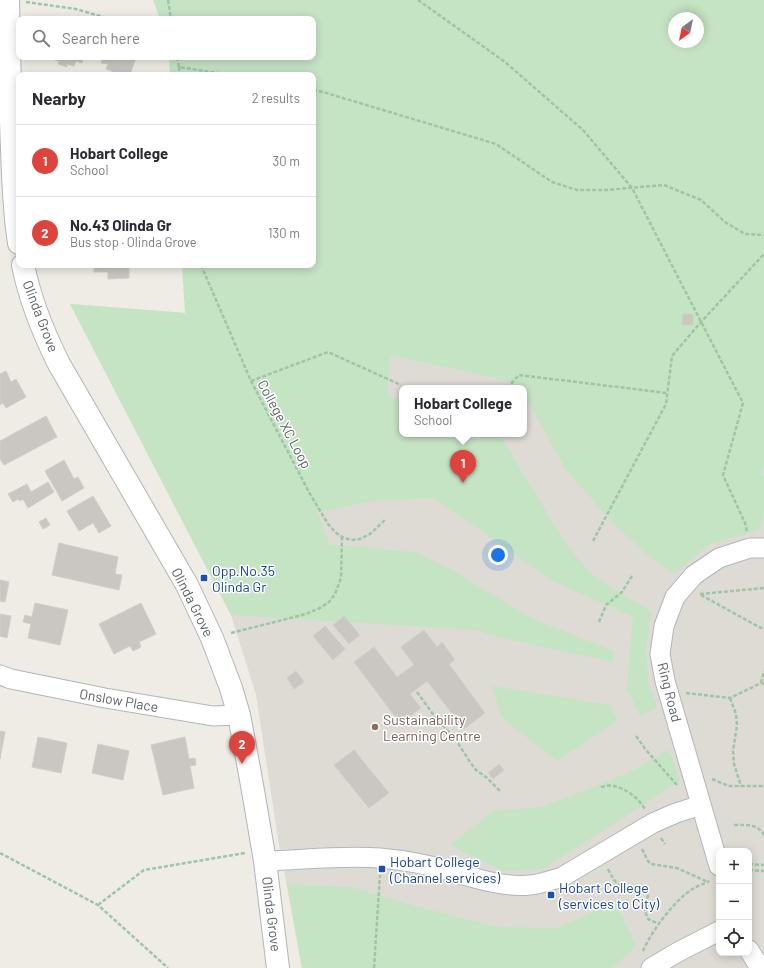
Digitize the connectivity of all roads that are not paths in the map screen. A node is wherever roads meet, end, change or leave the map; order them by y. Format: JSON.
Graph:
{"nodes":[{"id":1,"x":15,"y":1,"type":"edge"},
{"id":2,"x":16,"y":226,"type":"edge"},
{"id":3,"x":24,"y":268,"type":"edge"},
{"id":4,"x":757,"y":548,"type":"edge"},
{"id":5,"x":0,"y":676,"type":"edge"},
{"id":6,"x":239,"y":715,"type":"junction"},
{"id":7,"x":701,"y":805,"type":"junction"},
{"id":8,"x":264,"y":856,"type":"junction"},
{"id":9,"x":716,"y":856,"type":"edge"},
{"id":10,"x":716,"y":933,"type":"edge"},
{"id":11,"x":752,"y":955,"type":"edge"},
{"id":12,"x":652,"y":967,"type":"edge"},
{"id":13,"x":278,"y":968,"type":"edge"},
{"id":14,"x":760,"y":968,"type":"edge"}],
"edges":[{"from":1,"to":2,"type":"main road"},
{"from":3,"to":6,"type":"main road","name":"Olinda Grove"},
{"from":4,"to":7,"type":"street","name":"Ring Road"},
{"from":5,"to":6,"type":"street","name":"Onslow Place"},
{"from":6,"to":8,"type":"main road","name":"Olinda Grove"},
{"from":7,"to":8,"type":"street"},
{"from":7,"to":9,"type":"street","name":"Ring Road"},
{"from":8,"to":13,"type":"main road","name":"Olinda Grove"},
{"from":10,"to":12,"type":"street"},
{"from":11,"to":14,"type":"street"}]}
